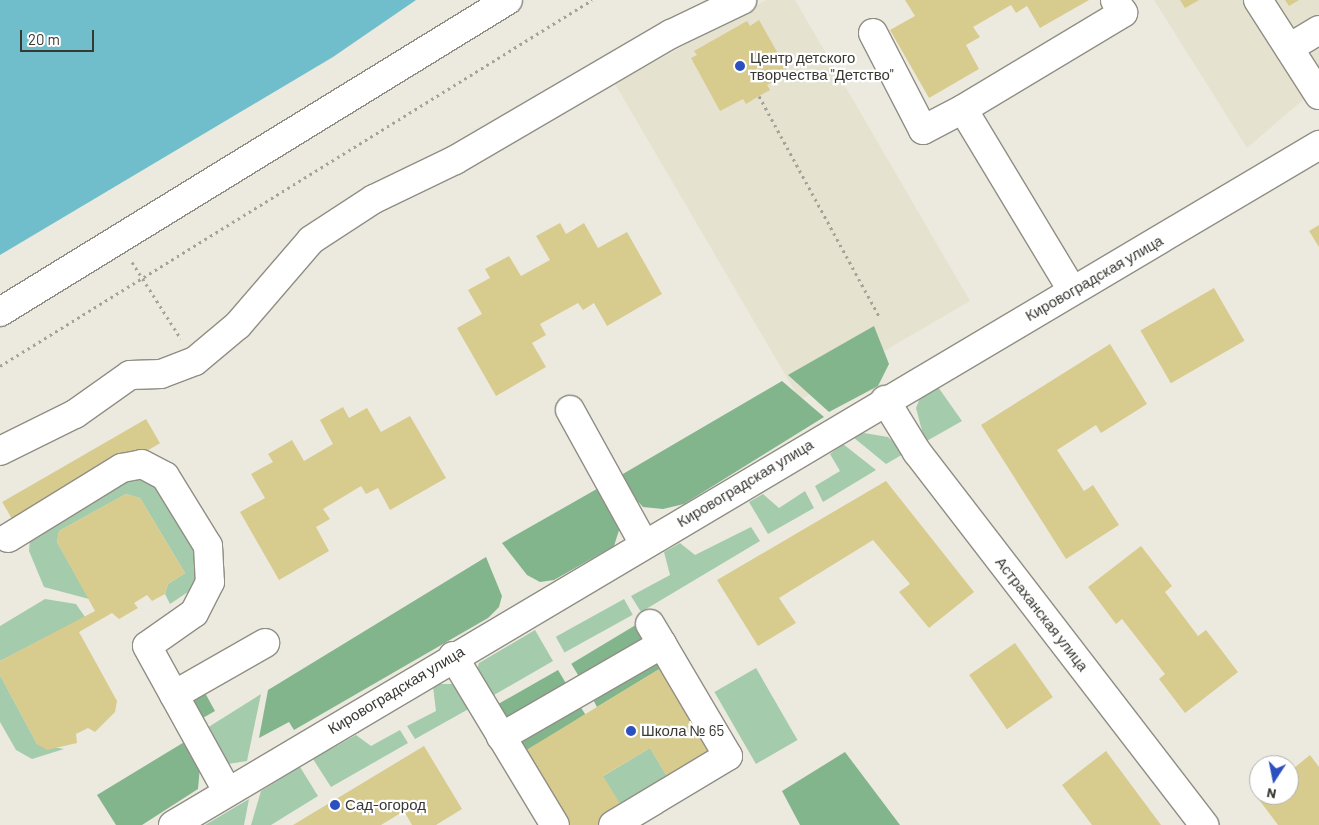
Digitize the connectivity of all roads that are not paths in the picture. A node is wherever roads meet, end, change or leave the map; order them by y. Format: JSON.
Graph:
{"nodes":[{"id":1,"x":508,"y":0,"type":"edge"},
{"id":2,"x":742,"y":0,"type":"edge"},
{"id":3,"x":1115,"y":0,"type":"edge"},
{"id":4,"x":1258,"y":0,"type":"edge"},
{"id":5,"x":1319,"y":30,"type":"edge"},
{"id":6,"x":874,"y":33,"type":"dead end"},
{"id":7,"x":1289,"y":48,"type":"junction"},
{"id":8,"x":1319,"y":95,"type":"edge"},
{"id":9,"x":962,"y":109,"type":"junction"},
{"id":10,"x":1319,"y":145,"type":"edge"},
{"id":11,"x":1072,"y":290,"type":"junction"},
{"id":12,"x":0,"y":312,"type":"edge"},
{"id":13,"x":885,"y":400,"type":"junction"},
{"id":14,"x":570,"y":410,"type":"dead end"},
{"id":15,"x":0,"y":452,"type":"edge"},
{"id":16,"x":8,"y":538,"type":"dead end"},
{"id":17,"x":644,"y":544,"type":"junction"},
{"id":18,"x":265,"y":643,"type":"dead end"},
{"id":19,"x":452,"y":656,"type":"junction"},
{"id":20,"x":174,"y":695,"type":"junction"},
{"id":21,"x":501,"y":737,"type":"junction"},
{"id":22,"x":227,"y":792,"type":"junction"},
{"id":23,"x":173,"y":825,"type":"edge"},
{"id":24,"x":555,"y":825,"type":"edge"},
{"id":25,"x":613,"y":825,"type":"edge"},
{"id":26,"x":1204,"y":825,"type":"edge"}],
"edges":[{"from":1,"to":12,"type":"street"},
{"from":2,"to":15,"type":"street"},
{"from":3,"to":9,"type":"street"},
{"from":4,"to":7,"type":"street"},
{"from":5,"to":7,"type":"street"},
{"from":6,"to":9,"type":"street"},
{"from":7,"to":8,"type":"street"},
{"from":9,"to":11,"type":"street"},
{"from":10,"to":11,"type":"street","name":"Кировоградская улица"},
{"from":11,"to":13,"type":"street","name":"Кировоградская улица"},
{"from":13,"to":17,"type":"street","name":"Кировоградская улица"},
{"from":13,"to":26,"type":"street","name":"Астраханская улица"},
{"from":14,"to":17,"type":"street"},
{"from":16,"to":20,"type":"street"},
{"from":17,"to":19,"type":"street","name":"Кировоградская улица"},
{"from":18,"to":20,"type":"street"},
{"from":19,"to":21,"type":"street"},
{"from":19,"to":22,"type":"street","name":"Кировоградская улица"},
{"from":20,"to":22,"type":"street"},
{"from":21,"to":24,"type":"street"},
{"from":21,"to":25,"type":"street"},
{"from":22,"to":23,"type":"street","name":"Кировоградская улица"}]}
